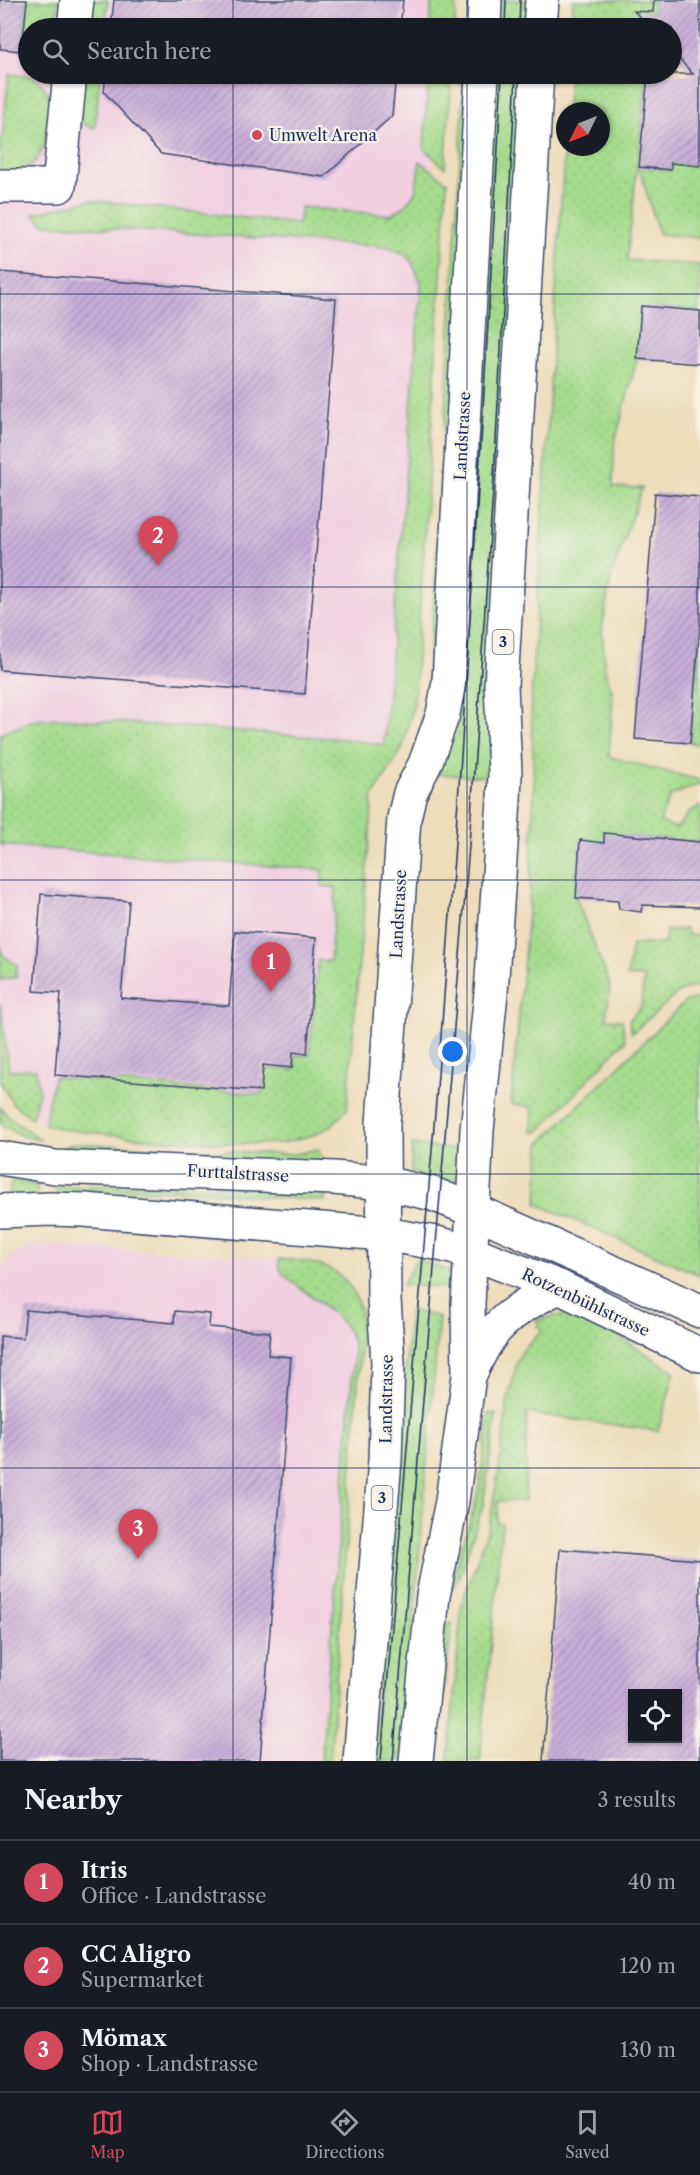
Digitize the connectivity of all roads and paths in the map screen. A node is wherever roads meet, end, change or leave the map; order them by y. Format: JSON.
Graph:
{"nodes":[{"id":1,"x":77,"y":0,"type":"edge"},
{"id":2,"x":485,"y":0,"type":"edge"},
{"id":3,"x":542,"y":0,"type":"edge"},
{"id":4,"x":75,"y":18,"type":"edge"},
{"id":5,"x":484,"y":18,"type":"edge"},
{"id":6,"x":541,"y":18,"type":"edge"},
{"id":7,"x":69,"y":84,"type":"edge"},
{"id":8,"x":481,"y":84,"type":"edge"},
{"id":9,"x":536,"y":84,"type":"edge"},
{"id":10,"x":0,"y":186,"type":"edge"},
{"id":11,"x":0,"y":1158,"type":"edge"},
{"id":12,"x":384,"y":1183,"type":"junction"},
{"id":13,"x":473,"y":1210,"type":"junction"},
{"id":14,"x":0,"y":1212,"type":"edge"},
{"id":15,"x":384,"y":1234,"type":"junction"},
{"id":16,"x":471,"y":1252,"type":"junction"},
{"id":17,"x":559,"y":1287,"type":"junction"},
{"id":18,"x":700,"y":1311,"type":"edge"},
{"id":19,"x":700,"y":1355,"type":"edge"},
{"id":20,"x":469,"y":1376,"type":"junction"},
{"id":21,"x":360,"y":1761,"type":"edge"},
{"id":22,"x":416,"y":1761,"type":"edge"}],
"edges":[{"from":1,"to":4,"type":"main road"},
{"from":2,"to":5,"type":"main road"},
{"from":3,"to":6,"type":"main road"},
{"from":7,"to":10,"type":"main road"},
{"from":8,"to":12,"type":"main road","name":"Landstrasse","number":"3"},
{"from":9,"to":13,"type":"main road","number":"3"},
{"from":11,"to":12,"type":"main road","name":"Furttalstrasse"},
{"from":12,"to":13,"type":"main road","name":"Furttalstrasse"},
{"from":12,"to":15,"type":"main road","name":"Landstrasse","number":"3"},
{"from":13,"to":16,"type":"main road","number":"3"},
{"from":13,"to":18,"type":"main road"},
{"from":14,"to":15,"type":"main road"},
{"from":15,"to":16,"type":"main road"},
{"from":15,"to":21,"type":"main road","name":"Landstrasse","number":"3"},
{"from":16,"to":17,"type":"main road","name":"Rotzenbühlstrasse"},
{"from":16,"to":20,"type":"main road","number":"3"},
{"from":17,"to":19,"type":"main road","name":"Rotzenbühlstrasse"},
{"from":17,"to":20,"type":"main road"},
{"from":20,"to":22,"type":"main road","number":"3"}]}
